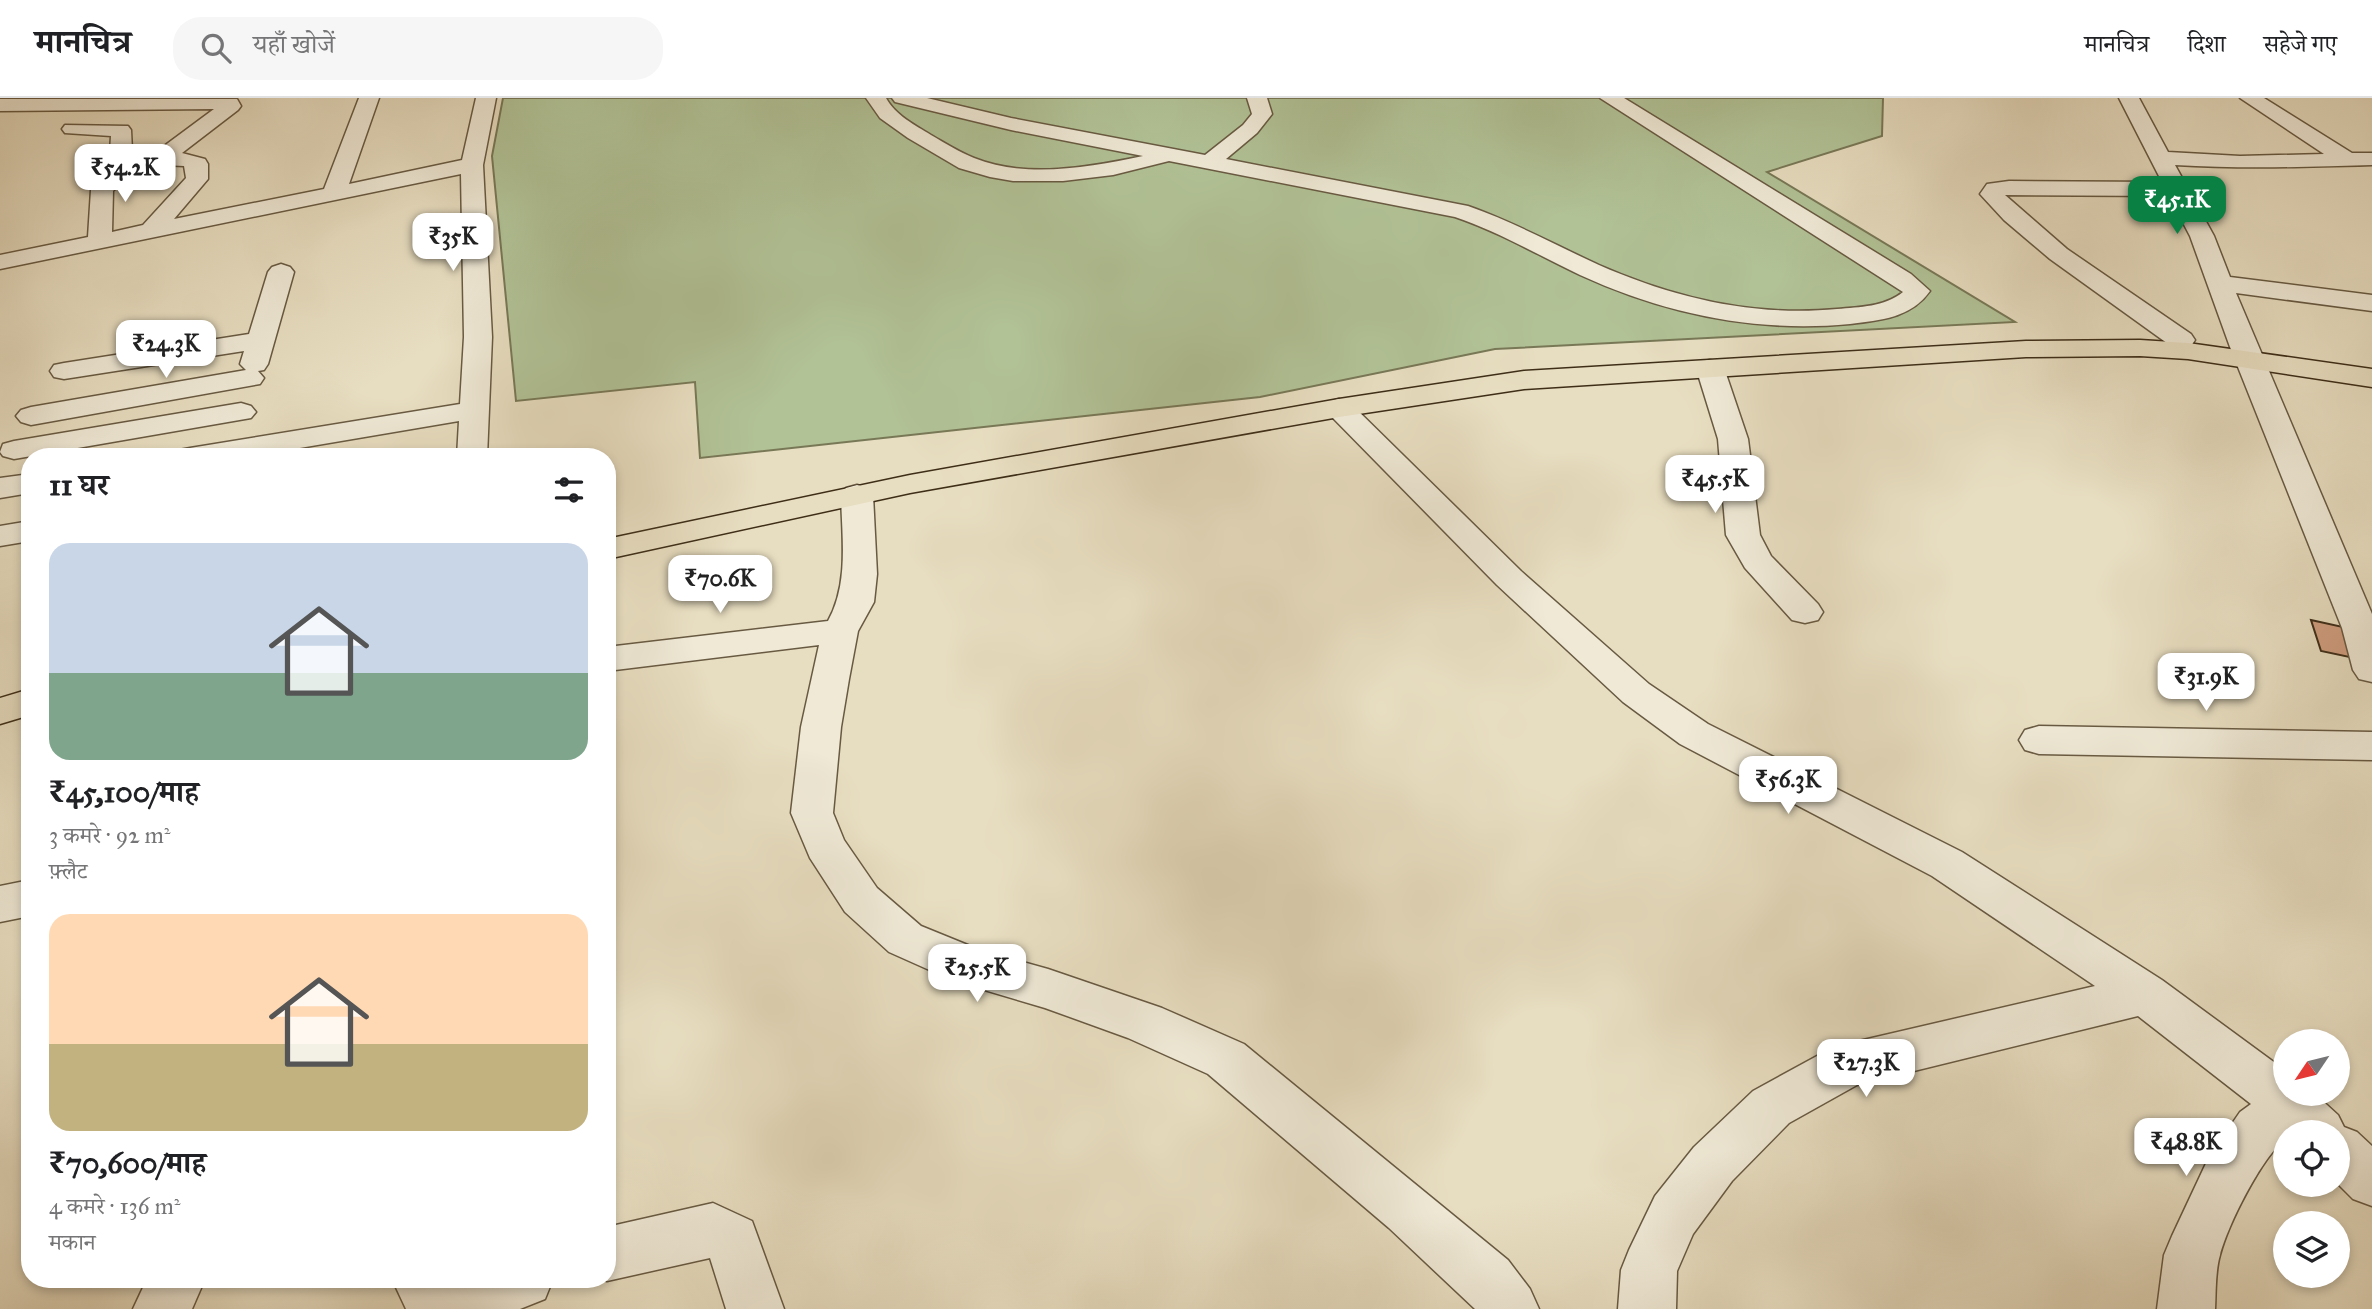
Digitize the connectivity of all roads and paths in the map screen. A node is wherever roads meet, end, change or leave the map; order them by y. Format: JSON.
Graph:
{"nodes":[{"id":1,"x":369,"y":98,"type":"edge"},
{"id":2,"x":486,"y":98,"type":"edge"},
{"id":3,"x":876,"y":98,"type":"edge"},
{"id":4,"x":902,"y":98,"type":"edge"},
{"id":5,"x":1257,"y":98,"type":"edge"},
{"id":6,"x":1610,"y":98,"type":"edge"},
{"id":7,"x":2129,"y":98,"type":"edge"},
{"id":8,"x":2250,"y":98,"type":"edge"},
{"id":9,"x":0,"y":105,"type":"edge"},
{"id":10,"x":50,"y":128,"type":"dead end"},
{"id":11,"x":1178,"y":155,"type":"junction"},
{"id":12,"x":162,"y":158,"type":"junction"},
{"id":13,"x":2161,"y":158,"type":"junction"},
{"id":14,"x":132,"y":159,"type":"junction"},
{"id":15,"x":2372,"y":159,"type":"edge"},
{"id":16,"x":2350,"y":161,"type":"junction"},
{"id":17,"x":1210,"y":162,"type":"junction"},
{"id":18,"x":472,"y":165,"type":"junction"},
{"id":19,"x":2177,"y":189,"type":"junction"},
{"id":20,"x":334,"y":193,"type":"junction"},
{"id":21,"x":151,"y":231,"type":"junction"},
{"id":22,"x":99,"y":242,"type":"junction"},
{"id":23,"x":0,"y":262,"type":"edge"},
{"id":24,"x":281,"y":272,"type":"dead end"},
{"id":25,"x":2219,"y":283,"type":"junction"},
{"id":26,"x":2372,"y":303,"type":"edge"},
{"id":27,"x":261,"y":340,"type":"junction"},
{"id":28,"x":2181,"y":340,"type":"junction"},
{"id":29,"x":2247,"y":353,"type":"junction"},
{"id":30,"x":2372,"y":366,"type":"edge"},
{"id":31,"x":1710,"y":368,"type":"junction"},
{"id":32,"x":64,"y":371,"type":"dead end"},
{"id":33,"x":2372,"y":377,"type":"edge"},
{"id":34,"x":250,"y":378,"type":"junction"},
{"id":35,"x":1339,"y":408,"type":"junction"},
{"id":36,"x":475,"y":410,"type":"junction"},
{"id":37,"x":241,"y":412,"type":"junction"},
{"id":38,"x":31,"y":416,"type":"dead end"},
{"id":39,"x":26,"y":448,"type":"edge"},
{"id":40,"x":230,"y":448,"type":"edge"},
{"id":41,"x":258,"y":448,"type":"edge"},
{"id":42,"x":473,"y":448,"type":"edge"},
{"id":43,"x":21,"y":449,"type":"edge"},
{"id":44,"x":14,"y":450,"type":"dead end"},
{"id":45,"x":21,"y":484,"type":"edge"},
{"id":46,"x":0,"y":488,"type":"edge"},
{"id":47,"x":857,"y":495,"type":"junction"},
{"id":48,"x":616,"y":529,"type":"edge"},
{"id":49,"x":21,"y":532,"type":"edge"},
{"id":50,"x":0,"y":536,"type":"edge"},
{"id":51,"x":616,"y":548,"type":"edge"},
{"id":52,"x":1805,"y":612,"type":"dead end"},
{"id":53,"x":840,"y":631,"type":"junction"},
{"id":54,"x":616,"y":658,"type":"edge"},
{"id":55,"x":2371,"y":666,"type":"edge"},
{"id":56,"x":21,"y":684,"type":"edge"},
{"id":57,"x":0,"y":690,"type":"edge"},
{"id":58,"x":21,"y":705,"type":"edge"},
{"id":59,"x":0,"y":711,"type":"edge"},
{"id":60,"x":2039,"y":740,"type":"dead end"},
{"id":61,"x":2372,"y":746,"type":"edge"},
{"id":62,"x":21,"y":900,"type":"edge"},
{"id":63,"x":0,"y":904,"type":"edge"},
{"id":64,"x":2145,"y":994,"type":"junction"},
{"id":65,"x":2305,"y":1118,"type":"edge"},
{"id":66,"x":2350,"y":1160,"type":"edge"},
{"id":67,"x":2372,"y":1181,"type":"edge"},
{"id":68,"x":616,"y":1252,"type":"edge"},
{"id":69,"x":172,"y":1288,"type":"edge"},
{"id":70,"x":425,"y":1288,"type":"edge"},
{"id":71,"x":502,"y":1288,"type":"edge"},
{"id":72,"x":162,"y":1309,"type":"edge"},
{"id":73,"x":438,"y":1309,"type":"edge"},
{"id":74,"x":447,"y":1309,"type":"edge"},
{"id":75,"x":755,"y":1309,"type":"edge"},
{"id":76,"x":1510,"y":1309,"type":"edge"},
{"id":77,"x":1647,"y":1309,"type":"edge"},
{"id":78,"x":2186,"y":1309,"type":"edge"}],
"edges":[{"from":1,"to":20,"type":"street"},
{"from":2,"to":18,"type":"street"},
{"from":3,"to":11,"type":"street"},
{"from":4,"to":11,"type":"street"},
{"from":5,"to":17,"type":"street"},
{"from":6,"to":17,"type":"street"},
{"from":7,"to":13,"type":"street"},
{"from":8,"to":16,"type":"street"},
{"from":9,"to":12,"type":"street"},
{"from":10,"to":14,"type":"street"},
{"from":11,"to":17,"type":"street"},
{"from":12,"to":14,"type":"street"},
{"from":12,"to":21,"type":"street"},
{"from":13,"to":16,"type":"street"},
{"from":13,"to":19,"type":"street"},
{"from":14,"to":22,"type":"street"},
{"from":15,"to":16,"type":"street"},
{"from":18,"to":20,"type":"street"},
{"from":18,"to":36,"type":"street"},
{"from":19,"to":25,"type":"street"},
{"from":19,"to":28,"type":"street"},
{"from":20,"to":21,"type":"street"},
{"from":21,"to":22,"type":"street"},
{"from":22,"to":23,"type":"street"},
{"from":24,"to":27,"type":"street"},
{"from":25,"to":26,"type":"street"},
{"from":25,"to":29,"type":"street"},
{"from":27,"to":32,"type":"street"},
{"from":27,"to":34,"type":"street"},
{"from":28,"to":29,"type":"main road"},
{"from":28,"to":48,"type":"main road"},
{"from":29,"to":30,"type":"main road"},
{"from":29,"to":31,"type":"main road"},
{"from":29,"to":33,"type":"main road"},
{"from":29,"to":55,"type":"street"},
{"from":31,"to":35,"type":"main road"},
{"from":31,"to":52,"type":"street"},
{"from":34,"to":37,"type":"street"},
{"from":34,"to":38,"type":"street"},
{"from":35,"to":47,"type":"main road"},
{"from":35,"to":64,"type":"street"},
{"from":36,"to":41,"type":"street"},
{"from":36,"to":42,"type":"street"},
{"from":37,"to":39,"type":"street"},
{"from":37,"to":40,"type":"street"},
{"from":43,"to":44,"type":"street"},
{"from":45,"to":46,"type":"street"},
{"from":47,"to":51,"type":"main road"},
{"from":47,"to":53,"type":"street"},
{"from":49,"to":50,"type":"street"},
{"from":53,"to":54,"type":"street"},
{"from":53,"to":76,"type":"street"},
{"from":56,"to":57,"type":"main road"},
{"from":58,"to":59,"type":"main road"},
{"from":60,"to":61,"type":"street"},
{"from":62,"to":63,"type":"street"},
{"from":64,"to":65,"type":"street"},
{"from":64,"to":77,"type":"street"},
{"from":65,"to":78,"type":"street"},
{"from":66,"to":67,"type":"street"},
{"from":68,"to":75,"type":"street"},
{"from":69,"to":72,"type":"street"},
{"from":70,"to":73,"type":"street"},
{"from":71,"to":74,"type":"street"}]}
